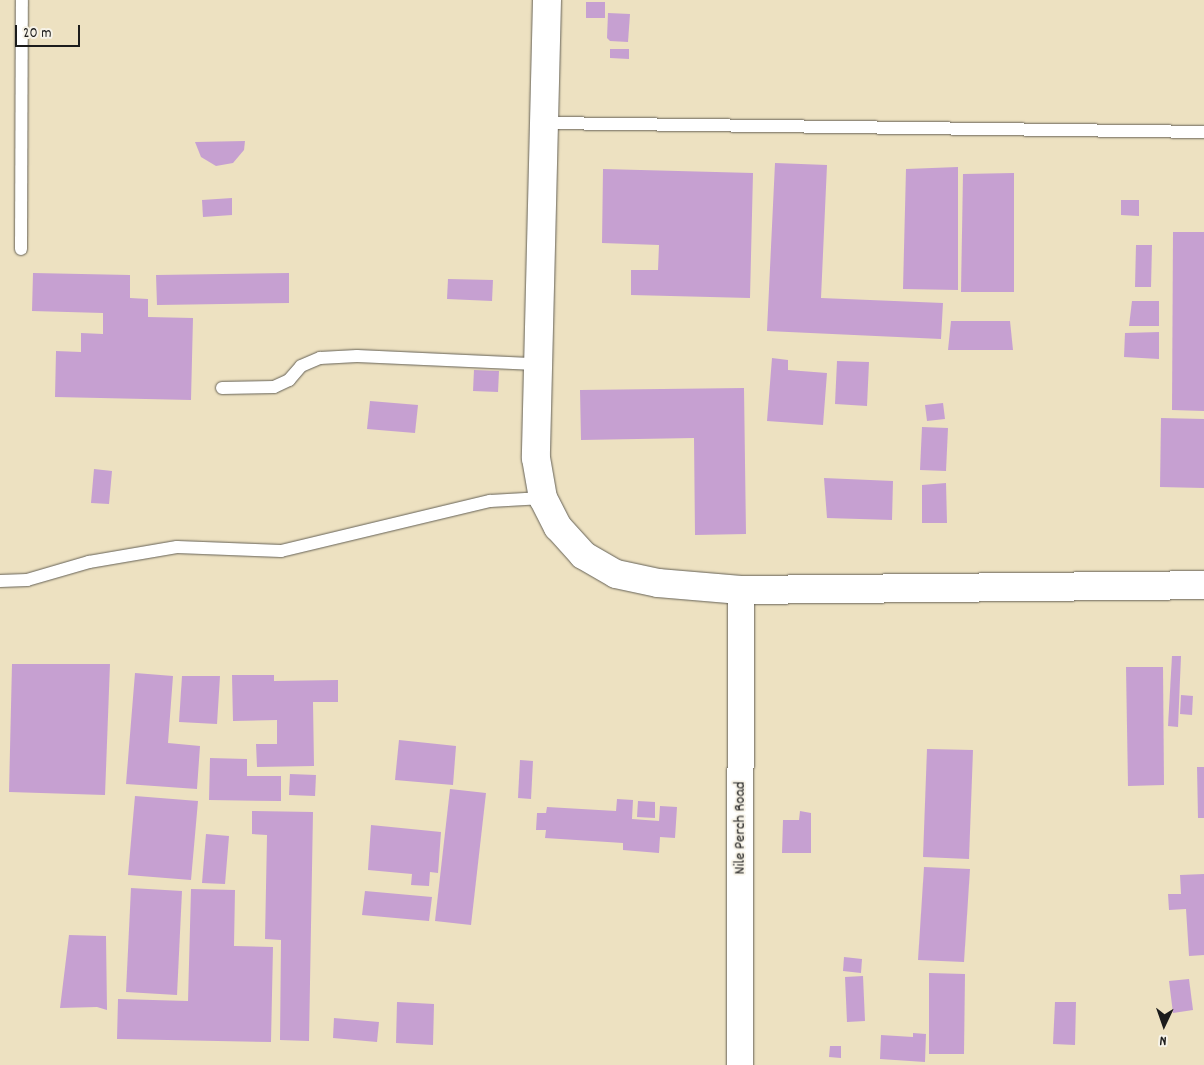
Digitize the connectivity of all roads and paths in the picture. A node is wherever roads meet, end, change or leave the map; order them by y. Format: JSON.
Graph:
{"nodes":[{"id":1,"x":22,"y":0,"type":"edge"},
{"id":2,"x":547,"y":0,"type":"edge"},
{"id":3,"x":546,"y":123,"type":"junction"},
{"id":4,"x":1204,"y":132,"type":"edge"},
{"id":5,"x":21,"y":249,"type":"dead end"},
{"id":6,"x":536,"y":364,"type":"junction"},
{"id":7,"x":222,"y":388,"type":"dead end"},
{"id":8,"x":543,"y":498,"type":"junction"},
{"id":9,"x":0,"y":581,"type":"edge"},
{"id":10,"x":1204,"y":585,"type":"edge"},
{"id":11,"x":741,"y":590,"type":"junction"},
{"id":12,"x":740,"y":1065,"type":"edge"}],
"edges":[{"from":1,"to":5,"type":"lane"},
{"from":2,"to":3,"type":"street"},
{"from":3,"to":4,"type":"lane"},
{"from":3,"to":6,"type":"street"},
{"from":6,"to":7,"type":"lane"},
{"from":6,"to":8,"type":"street"},
{"from":8,"to":9,"type":"lane"},
{"from":8,"to":11,"type":"street"},
{"from":10,"to":11,"type":"street"},
{"from":11,"to":12,"type":"street","name":"Nile Perch Road"}]}
